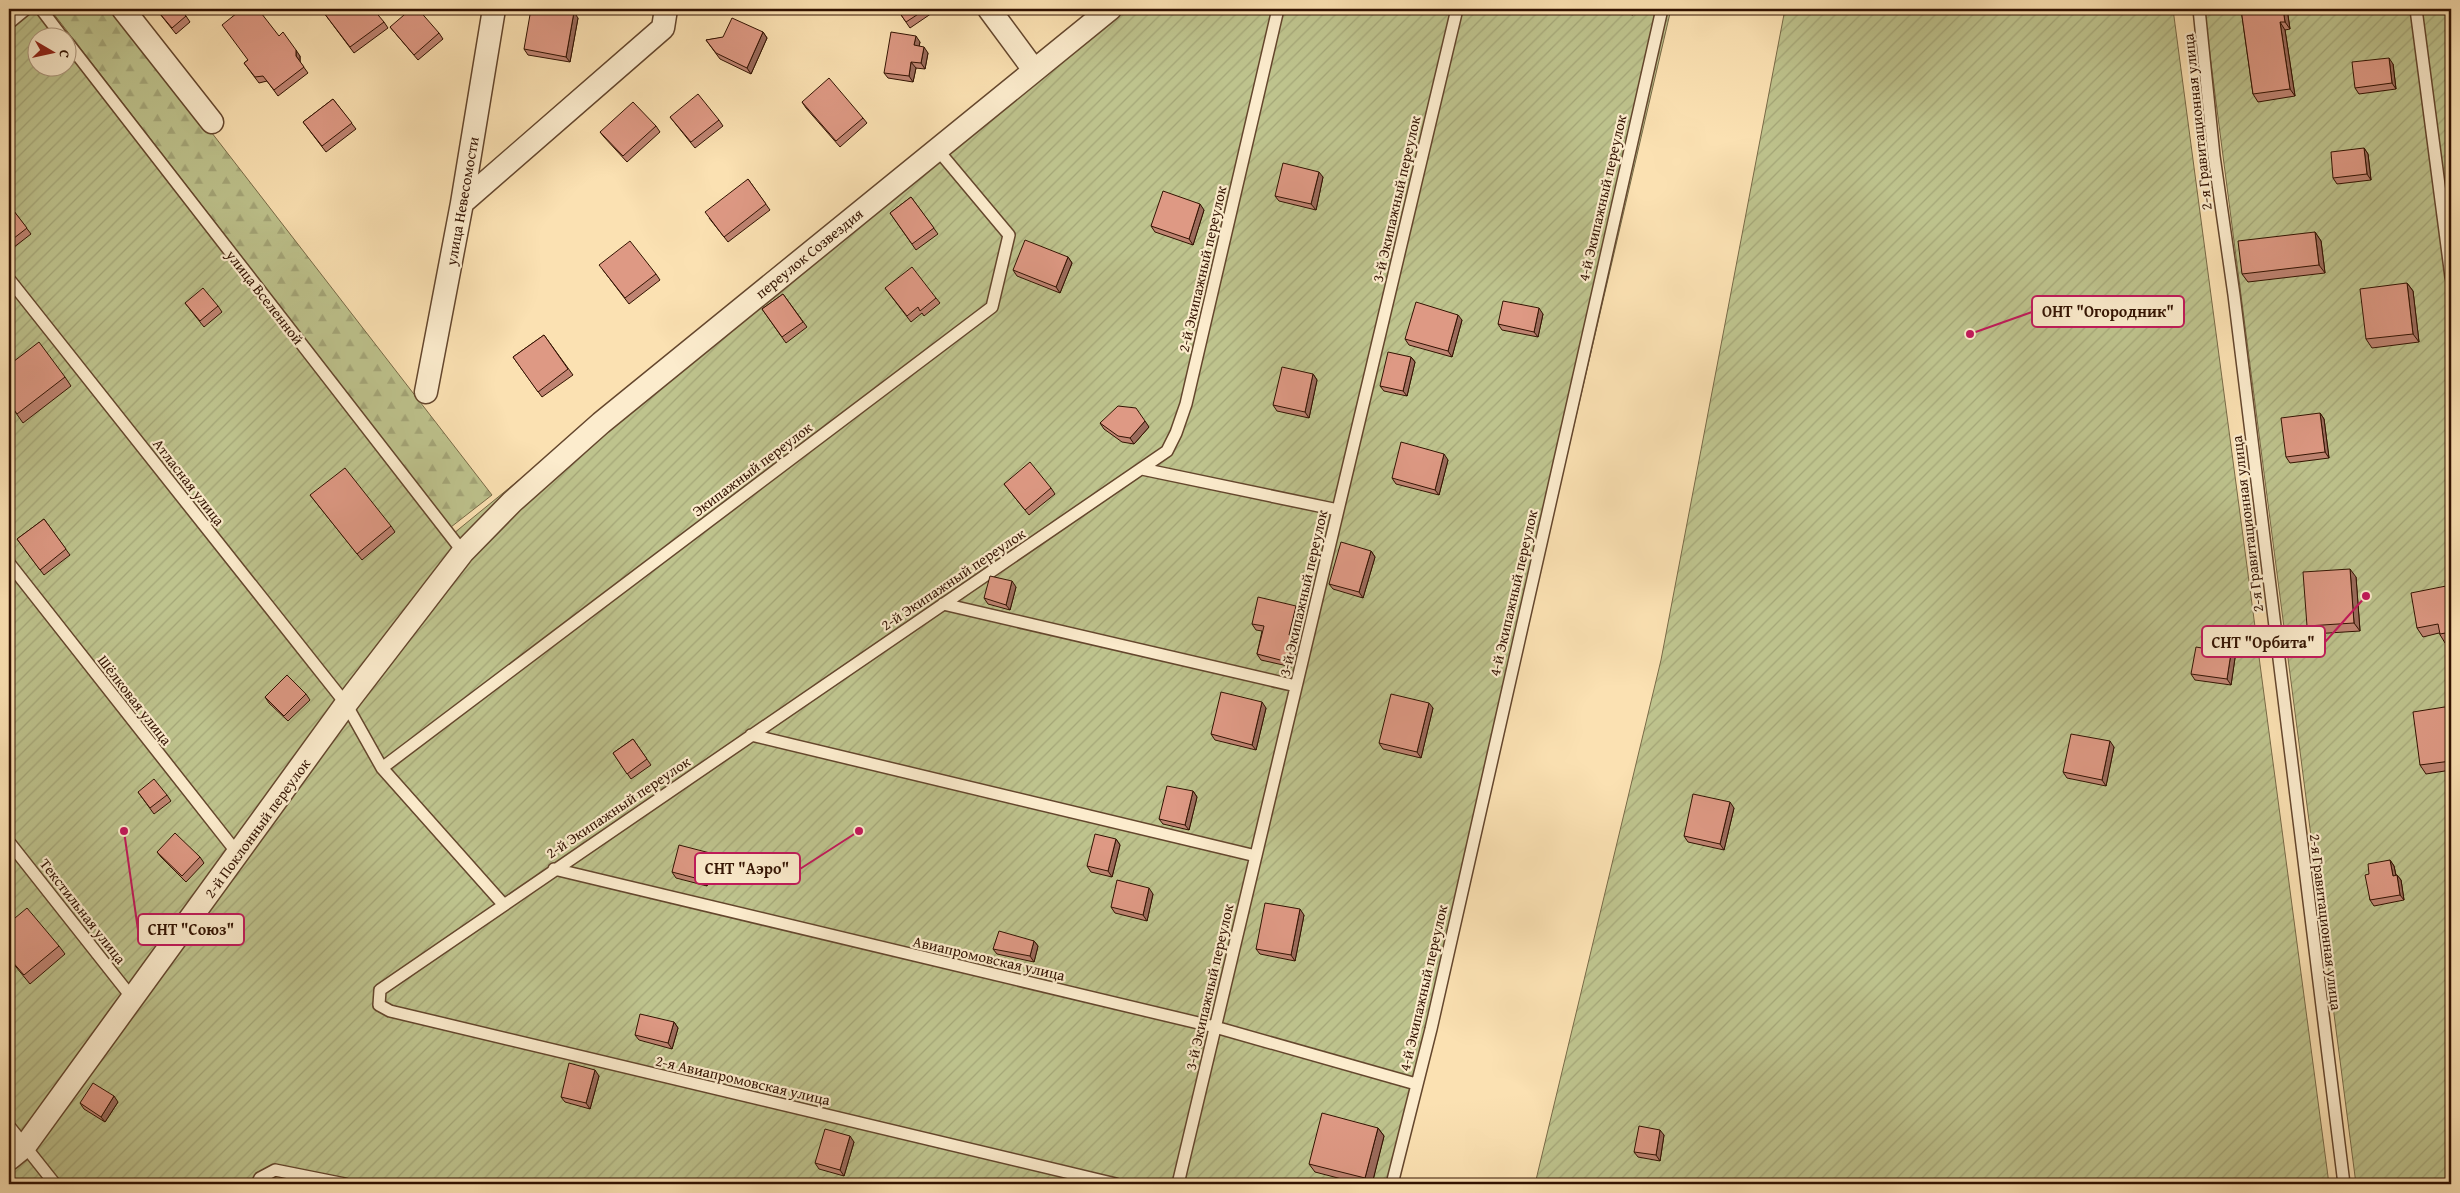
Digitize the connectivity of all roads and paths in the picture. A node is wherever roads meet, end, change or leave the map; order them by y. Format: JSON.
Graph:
{"nodes":[{"id":1,"x":26,"y":9,"type":"edge"},
{"id":2,"x":41,"y":9,"type":"edge"},
{"id":3,"x":123,"y":9,"type":"edge"},
{"id":4,"x":494,"y":9,"type":"edge"},
{"id":5,"x":666,"y":9,"type":"edge"},
{"id":6,"x":989,"y":9,"type":"edge"},
{"id":7,"x":1110,"y":9,"type":"edge"},
{"id":8,"x":1278,"y":9,"type":"edge"},
{"id":9,"x":1457,"y":9,"type":"edge"},
{"id":10,"x":1662,"y":9,"type":"edge"},
{"id":11,"x":2199,"y":9,"type":"edge"},
{"id":12,"x":2416,"y":9,"type":"edge"},
{"id":13,"x":9,"y":23,"type":"edge"},
{"id":14,"x":55,"y":28,"type":"edge"},
{"id":15,"x":78,"y":56,"type":"edge"},
{"id":16,"x":1034,"y":70,"type":"junction"},
{"id":17,"x":212,"y":122,"type":"dead end"},
{"id":18,"x":937,"y":149,"type":"junction"},
{"id":19,"x":462,"y":203,"type":"junction"},
{"id":20,"x":2451,"y":277,"type":"edge"},
{"id":21,"x":9,"y":279,"type":"edge"},
{"id":22,"x":426,"y":392,"type":"dead end"},
{"id":23,"x":1142,"y":469,"type":"junction"},
{"id":24,"x":512,"y":502,"type":"joint"},
{"id":25,"x":1338,"y":510,"type":"junction"},
{"id":26,"x":463,"y":552,"type":"junction"},
{"id":27,"x":9,"y":564,"type":"edge"},
{"id":28,"x":943,"y":604,"type":"junction"},
{"id":29,"x":1296,"y":686,"type":"junction"},
{"id":30,"x":346,"y":704,"type":"junction"},
{"id":31,"x":751,"y":735,"type":"junction"},
{"id":32,"x":382,"y":768,"type":"junction"},
{"id":33,"x":9,"y":842,"type":"edge"},
{"id":34,"x":238,"y":854,"type":"junction"},
{"id":35,"x":1256,"y":856,"type":"junction"},
{"id":36,"x":554,"y":870,"type":"junction"},
{"id":37,"x":503,"y":904,"type":"junction"},
{"id":38,"x":380,"y":990,"type":"joint"},
{"id":39,"x":133,"y":999,"type":"junction"},
{"id":40,"x":1215,"y":1028,"type":"junction"},
{"id":41,"x":1416,"y":1084,"type":"junction"},
{"id":42,"x":9,"y":1126,"type":"edge"},
{"id":43,"x":17,"y":1153,"type":"edge"},
{"id":44,"x":55,"y":1184,"type":"edge"},
{"id":45,"x":257,"y":1184,"type":"edge"},
{"id":46,"x":345,"y":1184,"type":"edge"},
{"id":47,"x":1116,"y":1184,"type":"edge"},
{"id":48,"x":1178,"y":1184,"type":"edge"},
{"id":49,"x":1392,"y":1184,"type":"edge"},
{"id":50,"x":2344,"y":1184,"type":"edge"}],
"edges":[{"from":1,"to":13,"type":"lane"},
{"from":2,"to":14,"type":"lane"},
{"from":3,"to":17,"type":"street"},
{"from":4,"to":19,"type":"street","name":"улица Невесомости"},
{"from":5,"to":19,"type":"street"},
{"from":6,"to":16,"type":"street"},
{"from":7,"to":16,"type":"street","name":"переулок Созвездия"},
{"from":8,"to":23,"type":"lane","name":"2-й Экипажный переулок"},
{"from":9,"to":25,"type":"lane","name":"3-й Экипажный переулок"},
{"from":10,"to":41,"type":"lane","name":"4-й Экипажный переулок"},
{"from":11,"to":50,"type":"lane","name":"2-я Гравитационная улица"},
{"from":12,"to":20,"type":"lane"},
{"from":15,"to":26,"type":"lane","name":"улица Вселенной"},
{"from":16,"to":18,"type":"street","name":"переулок Созвездия"},
{"from":18,"to":24,"type":"street","name":"переулок Созвездия"},
{"from":18,"to":32,"type":"lane","name":"Экипажный переулок"},
{"from":19,"to":22,"type":"street","name":"улица Невесомости"},
{"from":21,"to":30,"type":"lane","name":"Атласная улица"},
{"from":23,"to":25,"type":"lane"},
{"from":23,"to":28,"type":"lane","name":"2-й Экипажный переулок"},
{"from":24,"to":26,"type":"street","name":"2-й Поклонный переулок"},
{"from":25,"to":29,"type":"lane","name":"3-й Экипажный переулок"},
{"from":26,"to":30,"type":"street","name":"2-й Поклонный переулок"},
{"from":27,"to":34,"type":"lane","name":"Шёлковая улица"},
{"from":28,"to":29,"type":"lane"},
{"from":28,"to":31,"type":"lane","name":"2-й Экипажный переулок"},
{"from":29,"to":35,"type":"lane","name":"3-й Экипажный переулок"},
{"from":30,"to":32,"type":"lane","name":"Атласная улица"},
{"from":30,"to":34,"type":"street","name":"2-й Поклонный переулок"},
{"from":31,"to":35,"type":"lane"},
{"from":31,"to":36,"type":"lane","name":"2-й Экипажный переулок"},
{"from":32,"to":37,"type":"lane","name":"Атласная улица"},
{"from":33,"to":39,"type":"lane","name":"Текстильная улица"},
{"from":34,"to":39,"type":"street","name":"2-й Поклонный переулок"},
{"from":35,"to":40,"type":"lane","name":"3-й Экипажный переулок"},
{"from":36,"to":37,"type":"lane","name":"2-й Экипажный переулок"},
{"from":36,"to":40,"type":"lane","name":"Авиапромовская улица"},
{"from":37,"to":38,"type":"lane","name":"2-й Экипажный переулок"},
{"from":38,"to":47,"type":"lane","name":"2-я Авиапромовская улица"},
{"from":39,"to":43,"type":"street","name":"2-й Поклонный переулок"},
{"from":40,"to":41,"type":"lane","name":"Авиапромовская улица"},
{"from":40,"to":48,"type":"lane","name":"3-й Экипажный переулок"},
{"from":41,"to":49,"type":"lane","name":"4-й Экипажный переулок"},
{"from":42,"to":43,"type":"lane"},
{"from":43,"to":44,"type":"lane"},
{"from":45,"to":46,"type":"lane"}]}
